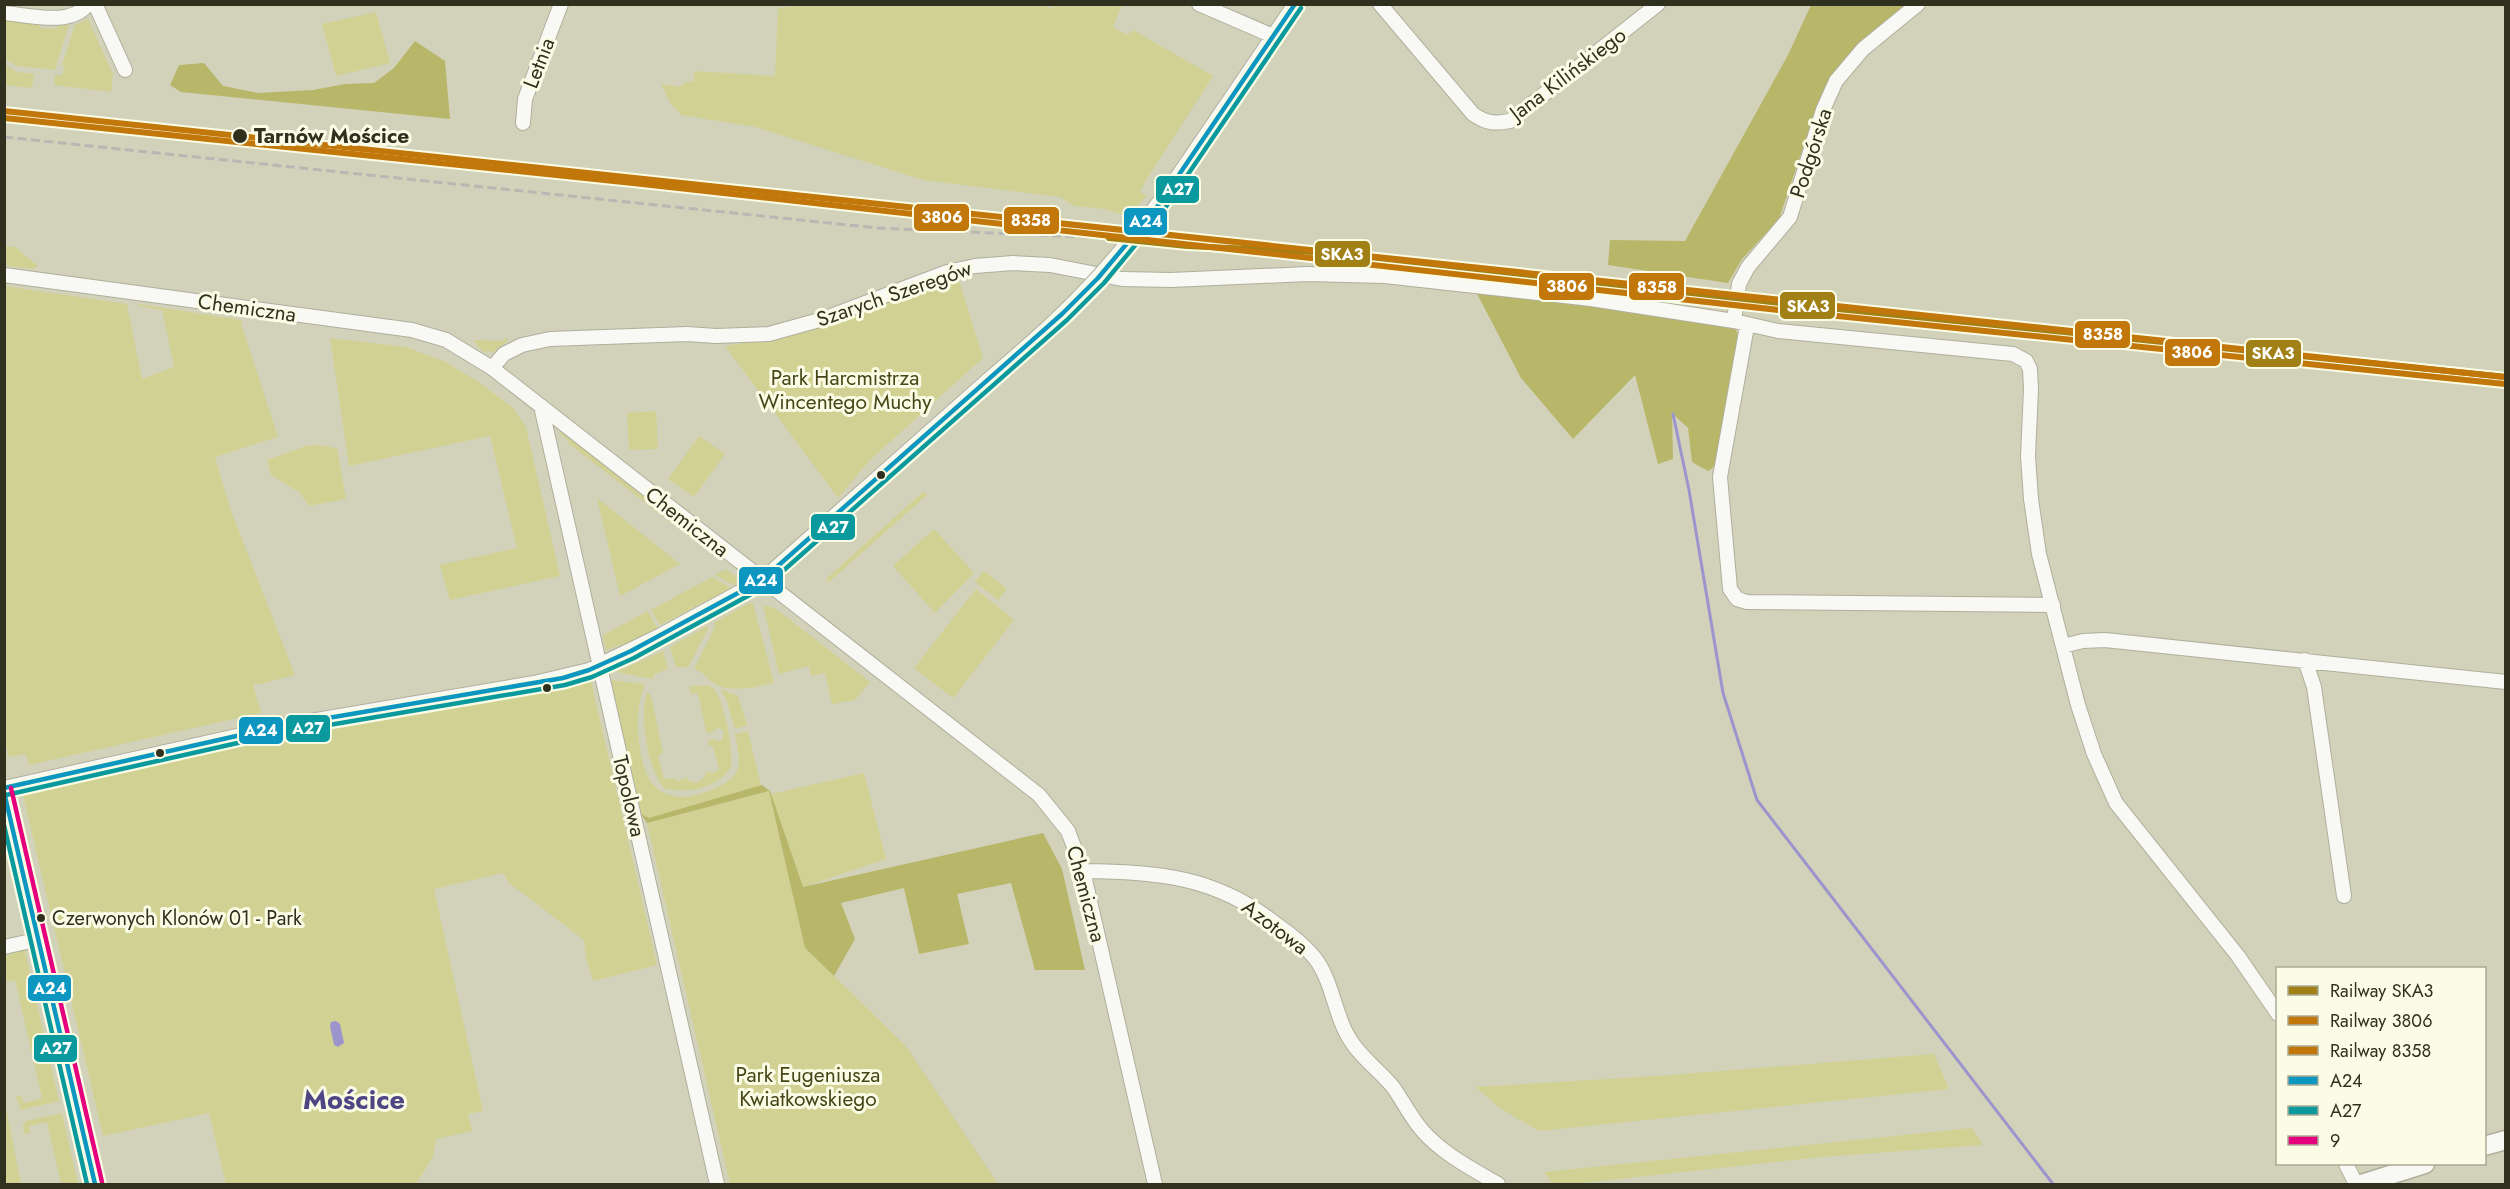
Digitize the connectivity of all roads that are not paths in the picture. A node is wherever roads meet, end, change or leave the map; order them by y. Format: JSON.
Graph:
{"nodes":[{"id":1,"x":88,"y":4,"type":"edge"},
{"id":2,"x":95,"y":4,"type":"edge"},
{"id":3,"x":561,"y":4,"type":"edge"},
{"id":4,"x":1199,"y":4,"type":"edge"},
{"id":5,"x":1295,"y":4,"type":"edge"},
{"id":6,"x":1380,"y":4,"type":"edge"},
{"id":7,"x":1658,"y":4,"type":"edge"},
{"id":8,"x":1918,"y":4,"type":"edge"},
{"id":9,"x":4,"y":13,"type":"edge"},
{"id":10,"x":1273,"y":36,"type":"junction"},
{"id":11,"x":125,"y":70,"type":"dead end"},
{"id":12,"x":523,"y":123,"type":"dead end"},
{"id":13,"x":4,"y":274,"type":"edge"},
{"id":14,"x":1740,"y":323,"type":"junction"},
{"id":15,"x":492,"y":368,"type":"junction"},
{"id":16,"x":541,"y":406,"type":"junction"},
{"id":17,"x":762,"y":580,"type":"junction"},
{"id":18,"x":2053,"y":606,"type":"junction"},
{"id":19,"x":2063,"y":646,"type":"junction"},
{"id":20,"x":2305,"y":660,"type":"junction"},
{"id":21,"x":598,"y":665,"type":"junction"},
{"id":22,"x":2505,"y":682,"type":"edge"},
{"id":23,"x":4,"y":789,"type":"edge"},
{"id":24,"x":1083,"y":871,"type":"junction"},
{"id":25,"x":2344,"y":896,"type":"dead end"},
{"id":26,"x":40,"y":939,"type":"junction"},
{"id":27,"x":4,"y":947,"type":"edge"},
{"id":28,"x":2276,"y":1013,"type":"edge"},
{"id":29,"x":2505,"y":1140,"type":"edge"},
{"id":30,"x":2486,"y":1145,"type":"edge"},
{"id":31,"x":2346,"y":1165,"type":"edge"},
{"id":32,"x":2422,"y":1165,"type":"edge"},
{"id":33,"x":713,"y":1184,"type":"edge"},
{"id":34,"x":94,"y":1185,"type":"edge"},
{"id":35,"x":1155,"y":1185,"type":"edge"},
{"id":36,"x":1498,"y":1185,"type":"edge"},
{"id":37,"x":2356,"y":1185,"type":"edge"},
{"id":38,"x":2361,"y":1185,"type":"edge"}],
"edges":[{"from":1,"to":9,"type":"street"},
{"from":2,"to":11,"type":"street"},
{"from":3,"to":12,"type":"street","name":"Letnia"},
{"from":4,"to":10,"type":"street"},
{"from":5,"to":10,"type":"street"},
{"from":6,"to":7,"type":"street","name":"Jana Kilińskiego"},
{"from":8,"to":14,"type":"street","name":"Podgórska"},
{"from":10,"to":17,"type":"street","bridge":true},
{"from":13,"to":15,"type":"street","name":"Chemiczna"},
{"from":14,"to":15,"type":"street","name":"Szarych Szeregów"},
{"from":14,"to":18,"type":"street","name":"Szarych Szeregów"},
{"from":14,"to":18,"type":"street","name":"Podgórska"},
{"from":15,"to":16,"type":"street","name":"Chemiczna"},
{"from":16,"to":17,"type":"street","name":"Chemiczna"},
{"from":16,"to":21,"type":"street","name":"Topolowa"},
{"from":17,"to":21,"type":"street"},
{"from":17,"to":24,"type":"street","name":"Chemiczna"},
{"from":18,"to":19,"type":"street"},
{"from":19,"to":20,"type":"street"},
{"from":19,"to":28,"type":"street"},
{"from":20,"to":22,"type":"street"},
{"from":20,"to":25,"type":"street"},
{"from":21,"to":23,"type":"street"},
{"from":21,"to":33,"type":"street","name":"Topolowa"},
{"from":23,"to":26,"type":"main road"},
{"from":24,"to":35,"type":"street","name":"Chemiczna"},
{"from":24,"to":36,"type":"street","name":"Azotowa"},
{"from":26,"to":27,"type":"street"},
{"from":26,"to":34,"type":"main road"},
{"from":29,"to":30,"type":"main road"},
{"from":31,"to":37,"type":"street"},
{"from":32,"to":38,"type":"main road"}]}
